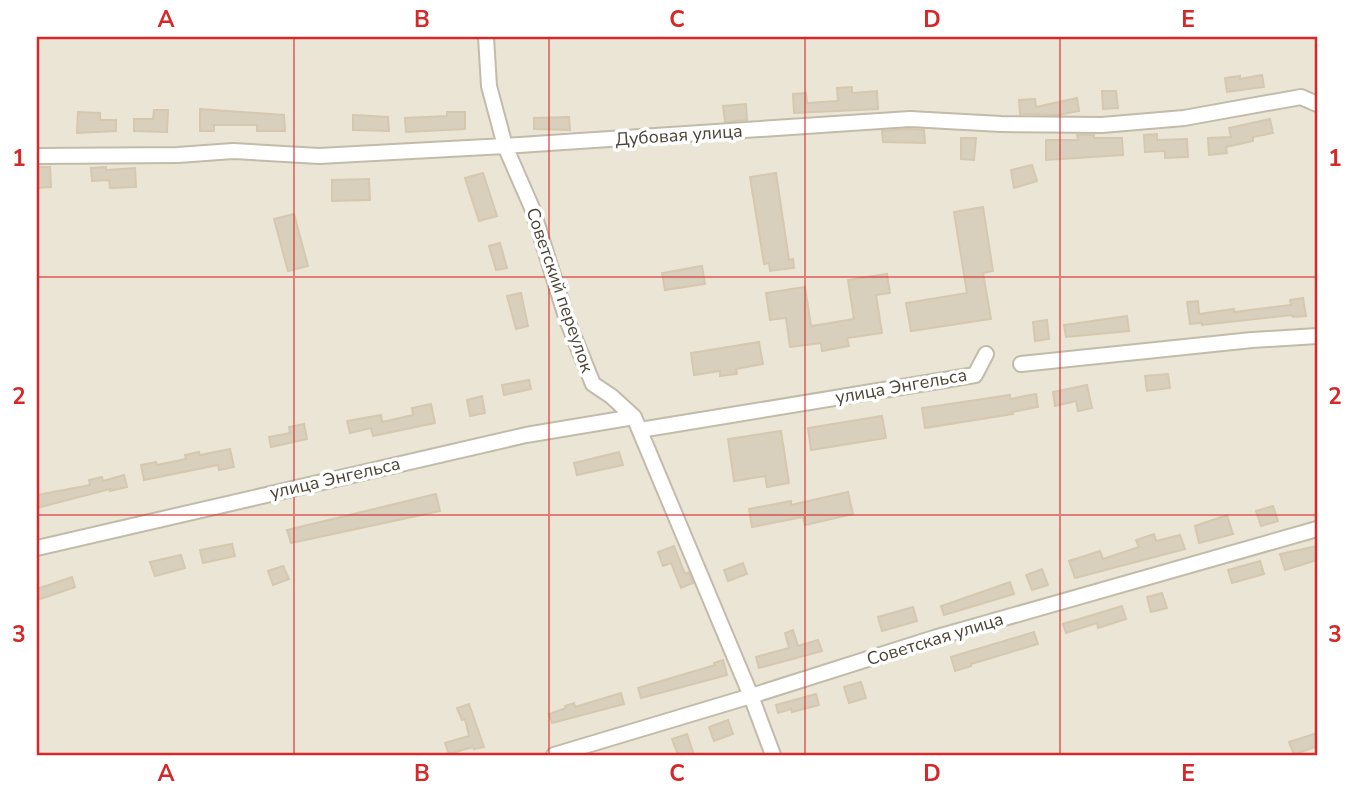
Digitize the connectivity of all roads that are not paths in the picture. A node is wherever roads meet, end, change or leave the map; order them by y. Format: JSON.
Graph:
{"nodes":[{"id":1,"x":486,"y":37,"type":"edge"},
{"id":2,"x":1317,"y":104,"type":"edge"},
{"id":3,"x":505,"y":146,"type":"junction"},
{"id":4,"x":37,"y":156,"type":"edge"},
{"id":5,"x":1317,"y":336,"type":"edge"},
{"id":6,"x":986,"y":354,"type":"dead end"},
{"id":7,"x":1021,"y":364,"type":"dead end"},
{"id":8,"x":637,"y":423,"type":"junction"},
{"id":9,"x":1317,"y":529,"type":"edge"},
{"id":10,"x":37,"y":548,"type":"edge"},
{"id":11,"x":751,"y":696,"type":"junction"},
{"id":12,"x":554,"y":755,"type":"edge"},
{"id":13,"x":773,"y":755,"type":"edge"}],
"edges":[{"from":1,"to":3,"type":"street","name":"Советский переулок"},
{"from":2,"to":3,"type":"street","name":"Дубовая улица"},
{"from":3,"to":4,"type":"street","name":"Дубовая улица"},
{"from":3,"to":8,"type":"street","name":"Советский переулок"},
{"from":5,"to":7,"type":"street"},
{"from":6,"to":8,"type":"street","name":"улица Энгельса"},
{"from":8,"to":10,"type":"street","name":"улица Энгельса"},
{"from":8,"to":11,"type":"street","name":"Советский переулок"},
{"from":9,"to":11,"type":"street","name":"Советская улица"},
{"from":11,"to":12,"type":"street","name":"Советская улица"},
{"from":11,"to":13,"type":"street","name":"Советский переулок"}]}
